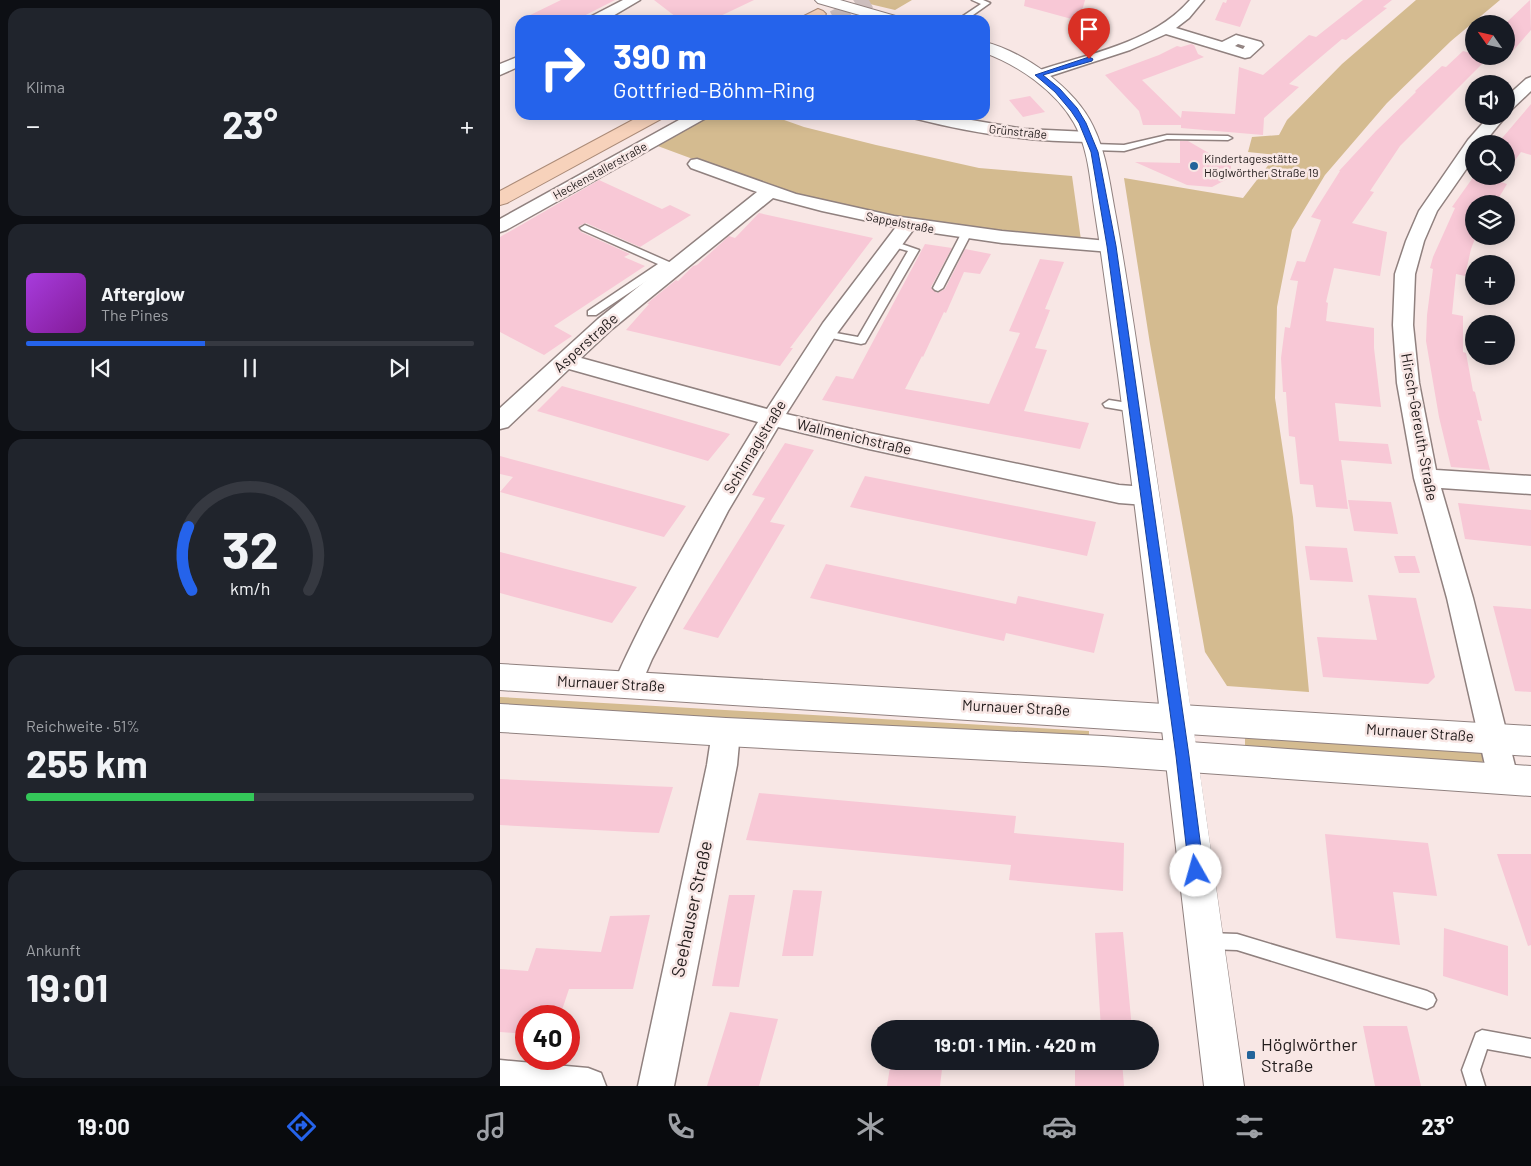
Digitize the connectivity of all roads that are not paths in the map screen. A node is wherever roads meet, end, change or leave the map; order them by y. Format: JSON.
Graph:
{"nodes":[{"id":1,"x":633,"y":0,"type":"edge"},
{"id":2,"x":975,"y":0,"type":"edge"},
{"id":3,"x":1197,"y":0,"type":"edge"},
{"id":4,"x":816,"y":11,"type":"edge"},
{"id":5,"x":604,"y":15,"type":"edge"},
{"id":6,"x":848,"y":15,"type":"edge"},
{"id":7,"x":968,"y":15,"type":"edge"},
{"id":8,"x":1165,"y":29,"type":"junction"},
{"id":9,"x":1225,"y":47,"type":"dead end"},
{"id":10,"x":990,"y":51,"type":"edge"},
{"id":11,"x":515,"y":62,"type":"edge"},
{"id":12,"x":500,"y":70,"type":"edge"},
{"id":13,"x":1038,"y":75,"type":"junction"},
{"id":14,"x":1531,"y":82,"type":"edge"},
{"id":15,"x":1515,"y":97,"type":"edge"},
{"id":16,"x":618,"y":120,"type":"edge"},
{"id":17,"x":646,"y":120,"type":"edge"},
{"id":18,"x":691,"y":120,"type":"edge"},
{"id":19,"x":942,"y":120,"type":"edge"},
{"id":20,"x":1490,"y":125,"type":"edge"},
{"id":21,"x":1482,"y":135,"type":"edge"},
{"id":22,"x":1228,"y":138,"type":"dead end"},
{"id":23,"x":1091,"y":142,"type":"junction"},
{"id":24,"x":560,"y":151,"type":"junction"},
{"id":25,"x":1465,"y":157,"type":"edge"},
{"id":26,"x":697,"y":164,"type":"dead end"},
{"id":27,"x":517,"y":170,"type":"dead end"},
{"id":28,"x":500,"y":183,"type":"edge"},
{"id":29,"x":770,"y":191,"type":"junction"},
{"id":30,"x":500,"y":199,"type":"edge"},
{"id":31,"x":907,"y":225,"type":"junction"},
{"id":32,"x":500,"y":226,"type":"edge"},
{"id":33,"x":585,"y":228,"type":"dead end"},
{"id":34,"x":966,"y":234,"type":"junction"},
{"id":35,"x":893,"y":244,"type":"junction"},
{"id":36,"x":1111,"y":246,"type":"junction"},
{"id":37,"x":669,"y":265,"type":"junction"},
{"id":38,"x":938,"y":288,"type":"dead end"},
{"id":39,"x":592,"y":312,"type":"dead end"},
{"id":40,"x":826,"y":334,"type":"junction"},
{"id":41,"x":565,"y":361,"type":"junction"},
{"id":42,"x":1109,"y":404,"type":"dead end"},
{"id":43,"x":1134,"y":408,"type":"junction"},
{"id":44,"x":772,"y":418,"type":"junction"},
{"id":45,"x":500,"y":421,"type":"edge"},
{"id":46,"x":1426,"y":478,"type":"junction"},
{"id":47,"x":1531,"y":486,"type":"edge"},
{"id":48,"x":1146,"y":496,"type":"junction"},
{"id":49,"x":500,"y":677,"type":"edge"},
{"id":50,"x":628,"y":685,"type":"junction"},
{"id":51,"x":500,"y":718,"type":"edge"},
{"id":52,"x":1177,"y":718,"type":"junction"},
{"id":53,"x":726,"y":732,"type":"junction"},
{"id":54,"x":1493,"y":738,"type":"junction"},
{"id":55,"x":1531,"y":741,"type":"edge"},
{"id":56,"x":1183,"y":756,"type":"junction"},
{"id":57,"x":1517,"y":780,"type":"edge"},
{"id":58,"x":1205,"y":941,"type":"junction"},
{"id":59,"x":1427,"y":1000,"type":"dead end"},
{"id":60,"x":1531,"y":1048,"type":"edge"},
{"id":61,"x":500,"y":1078,"type":"edge"},
{"id":62,"x":588,"y":1086,"type":"edge"},
{"id":63,"x":656,"y":1086,"type":"edge"},
{"id":64,"x":1224,"y":1086,"type":"edge"},
{"id":65,"x":1476,"y":1086,"type":"edge"}],
"edges":[{"from":1,"to":5,"type":"street"},
{"from":2,"to":7,"type":"lane"},
{"from":3,"to":8,"type":"street"},
{"from":4,"to":6,"type":"main road"},
{"from":8,"to":9,"type":"street"},
{"from":8,"to":13,"type":"street"},
{"from":10,"to":13,"type":"main road"},
{"from":11,"to":12,"type":"street"},
{"from":13,"to":23,"type":"main road"},
{"from":14,"to":15,"type":"street"},
{"from":16,"to":24,"type":"highway"},
{"from":17,"to":30,"type":"highway","name":"Heckenstallerstraße"},
{"from":18,"to":32,"type":"street","name":"Heckenstallerstraße"},
{"from":19,"to":23,"type":"street","name":"Grünstraße"},
{"from":20,"to":21,"type":"street","name":"Hirsch-Gereuth-Straße"},
{"from":22,"to":23,"type":"lane"},
{"from":23,"to":36,"type":"main road"},
{"from":24,"to":27,"type":"highway"},
{"from":24,"to":28,"type":"highway"},
{"from":25,"to":46,"type":"street","name":"Hirsch-Gereuth-Straße"},
{"from":26,"to":29,"type":"street","name":"Sappelstraße"},
{"from":29,"to":31,"type":"street","name":"Sappelstraße"},
{"from":29,"to":37,"type":"street","name":"Asperstraße"},
{"from":31,"to":34,"type":"street","name":"Sappelstraße"},
{"from":31,"to":35,"type":"street","name":"Schinnaglstraße"},
{"from":33,"to":37,"type":"lane"},
{"from":34,"to":36,"type":"street","name":"Sappelstraße"},
{"from":34,"to":38,"type":"lane"},
{"from":35,"to":40,"type":"street","name":"Schinnaglstraße"},
{"from":35,"to":40,"type":"lane"},
{"from":36,"to":43,"type":"main road"},
{"from":37,"to":39,"type":"lane"},
{"from":37,"to":41,"type":"street","name":"Asperstraße"},
{"from":40,"to":44,"type":"street","name":"Schinnaglstraße"},
{"from":41,"to":44,"type":"street","name":"Wallmenichstraße"},
{"from":41,"to":45,"type":"street","name":"Asperstraße"},
{"from":42,"to":43,"type":"lane"},
{"from":43,"to":48,"type":"main road"},
{"from":44,"to":48,"type":"street","name":"Wallmenichstraße"},
{"from":44,"to":50,"type":"street","name":"Schinnaglstraße"},
{"from":46,"to":47,"type":"street"},
{"from":46,"to":54,"type":"street","name":"Hirsch-Gereuth-Straße"},
{"from":48,"to":52,"type":"main road"},
{"from":49,"to":50,"type":"main road","name":"Murnauer Straße"},
{"from":50,"to":52,"type":"main road","name":"Murnauer Straße"},
{"from":51,"to":53,"type":"main road"},
{"from":52,"to":54,"type":"main road","name":"Murnauer Straße"},
{"from":52,"to":56,"type":"main road"},
{"from":53,"to":56,"type":"main road"},
{"from":53,"to":63,"type":"street","name":"Seehauser Straße"},
{"from":54,"to":55,"type":"main road","name":"Murnauer Straße"},
{"from":54,"to":57,"type":"street","name":"Hirsch-Gereuth-Straße"},
{"from":56,"to":57,"type":"main road"},
{"from":56,"to":58,"type":"main road"},
{"from":58,"to":59,"type":"lane"},
{"from":58,"to":64,"type":"main road"},
{"from":60,"to":65,"type":"lane"},
{"from":61,"to":62,"type":"street"}]}
